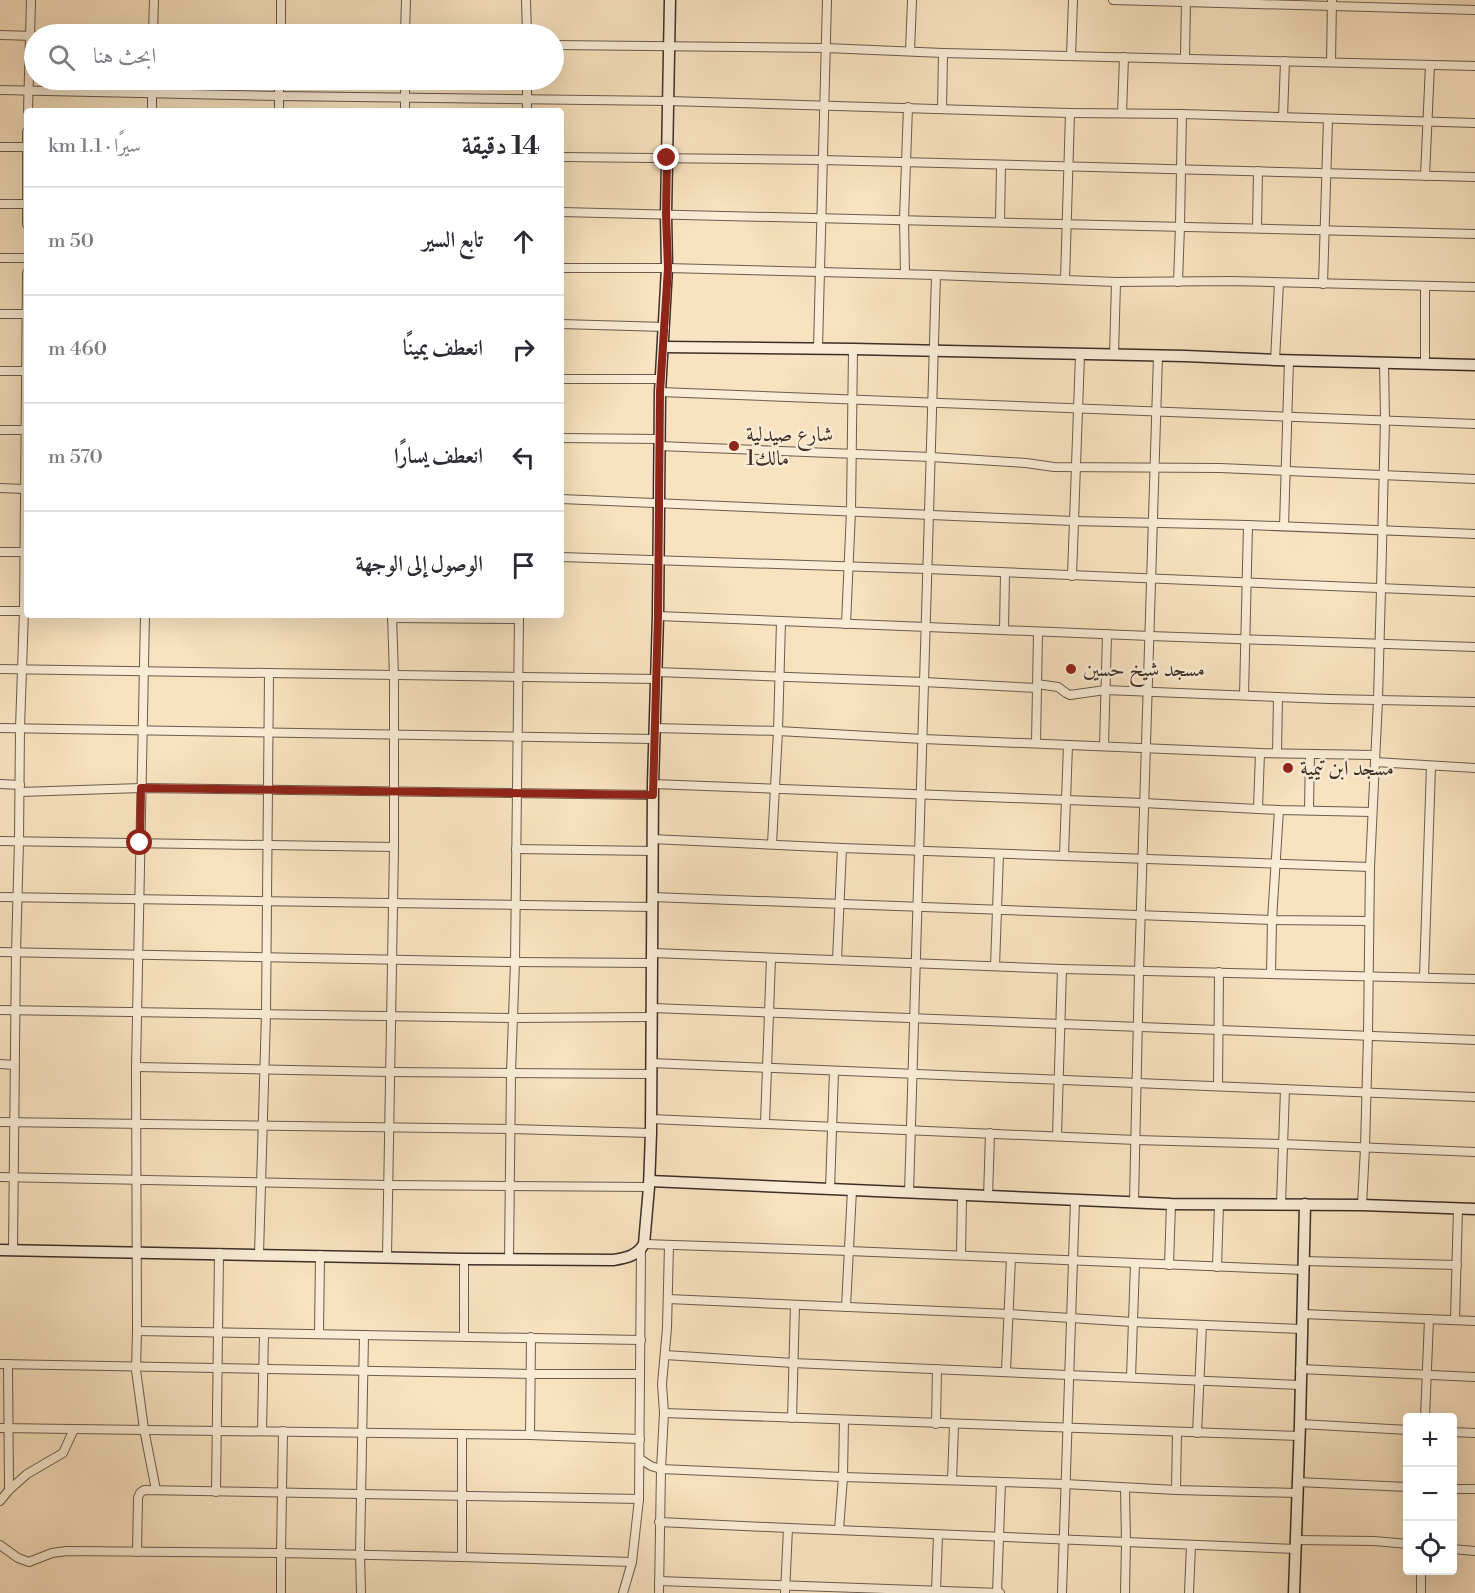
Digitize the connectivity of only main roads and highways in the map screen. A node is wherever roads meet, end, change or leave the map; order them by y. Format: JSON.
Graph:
{"nodes":[{"id":1,"x":670,"y":0,"type":"edge"},
{"id":2,"x":663,"y":347,"type":"junction"},
{"id":3,"x":1475,"y":364,"type":"edge"},
{"id":4,"x":649,"y":1184,"type":"junction"},
{"id":5,"x":1305,"y":1204,"type":"junction"},
{"id":6,"x":1475,"y":1209,"type":"edge"},
{"id":7,"x":0,"y":1250,"type":"edge"},
{"id":8,"x":1295,"y":1593,"type":"edge"}],
"edges":[{"from":1,"to":2,"type":"main road"},
{"from":2,"to":3,"type":"main road"},
{"from":2,"to":4,"type":"main road"},
{"from":4,"to":5,"type":"main road"},
{"from":4,"to":7,"type":"main road"},
{"from":5,"to":6,"type":"main road"},
{"from":5,"to":8,"type":"main road"}]}
